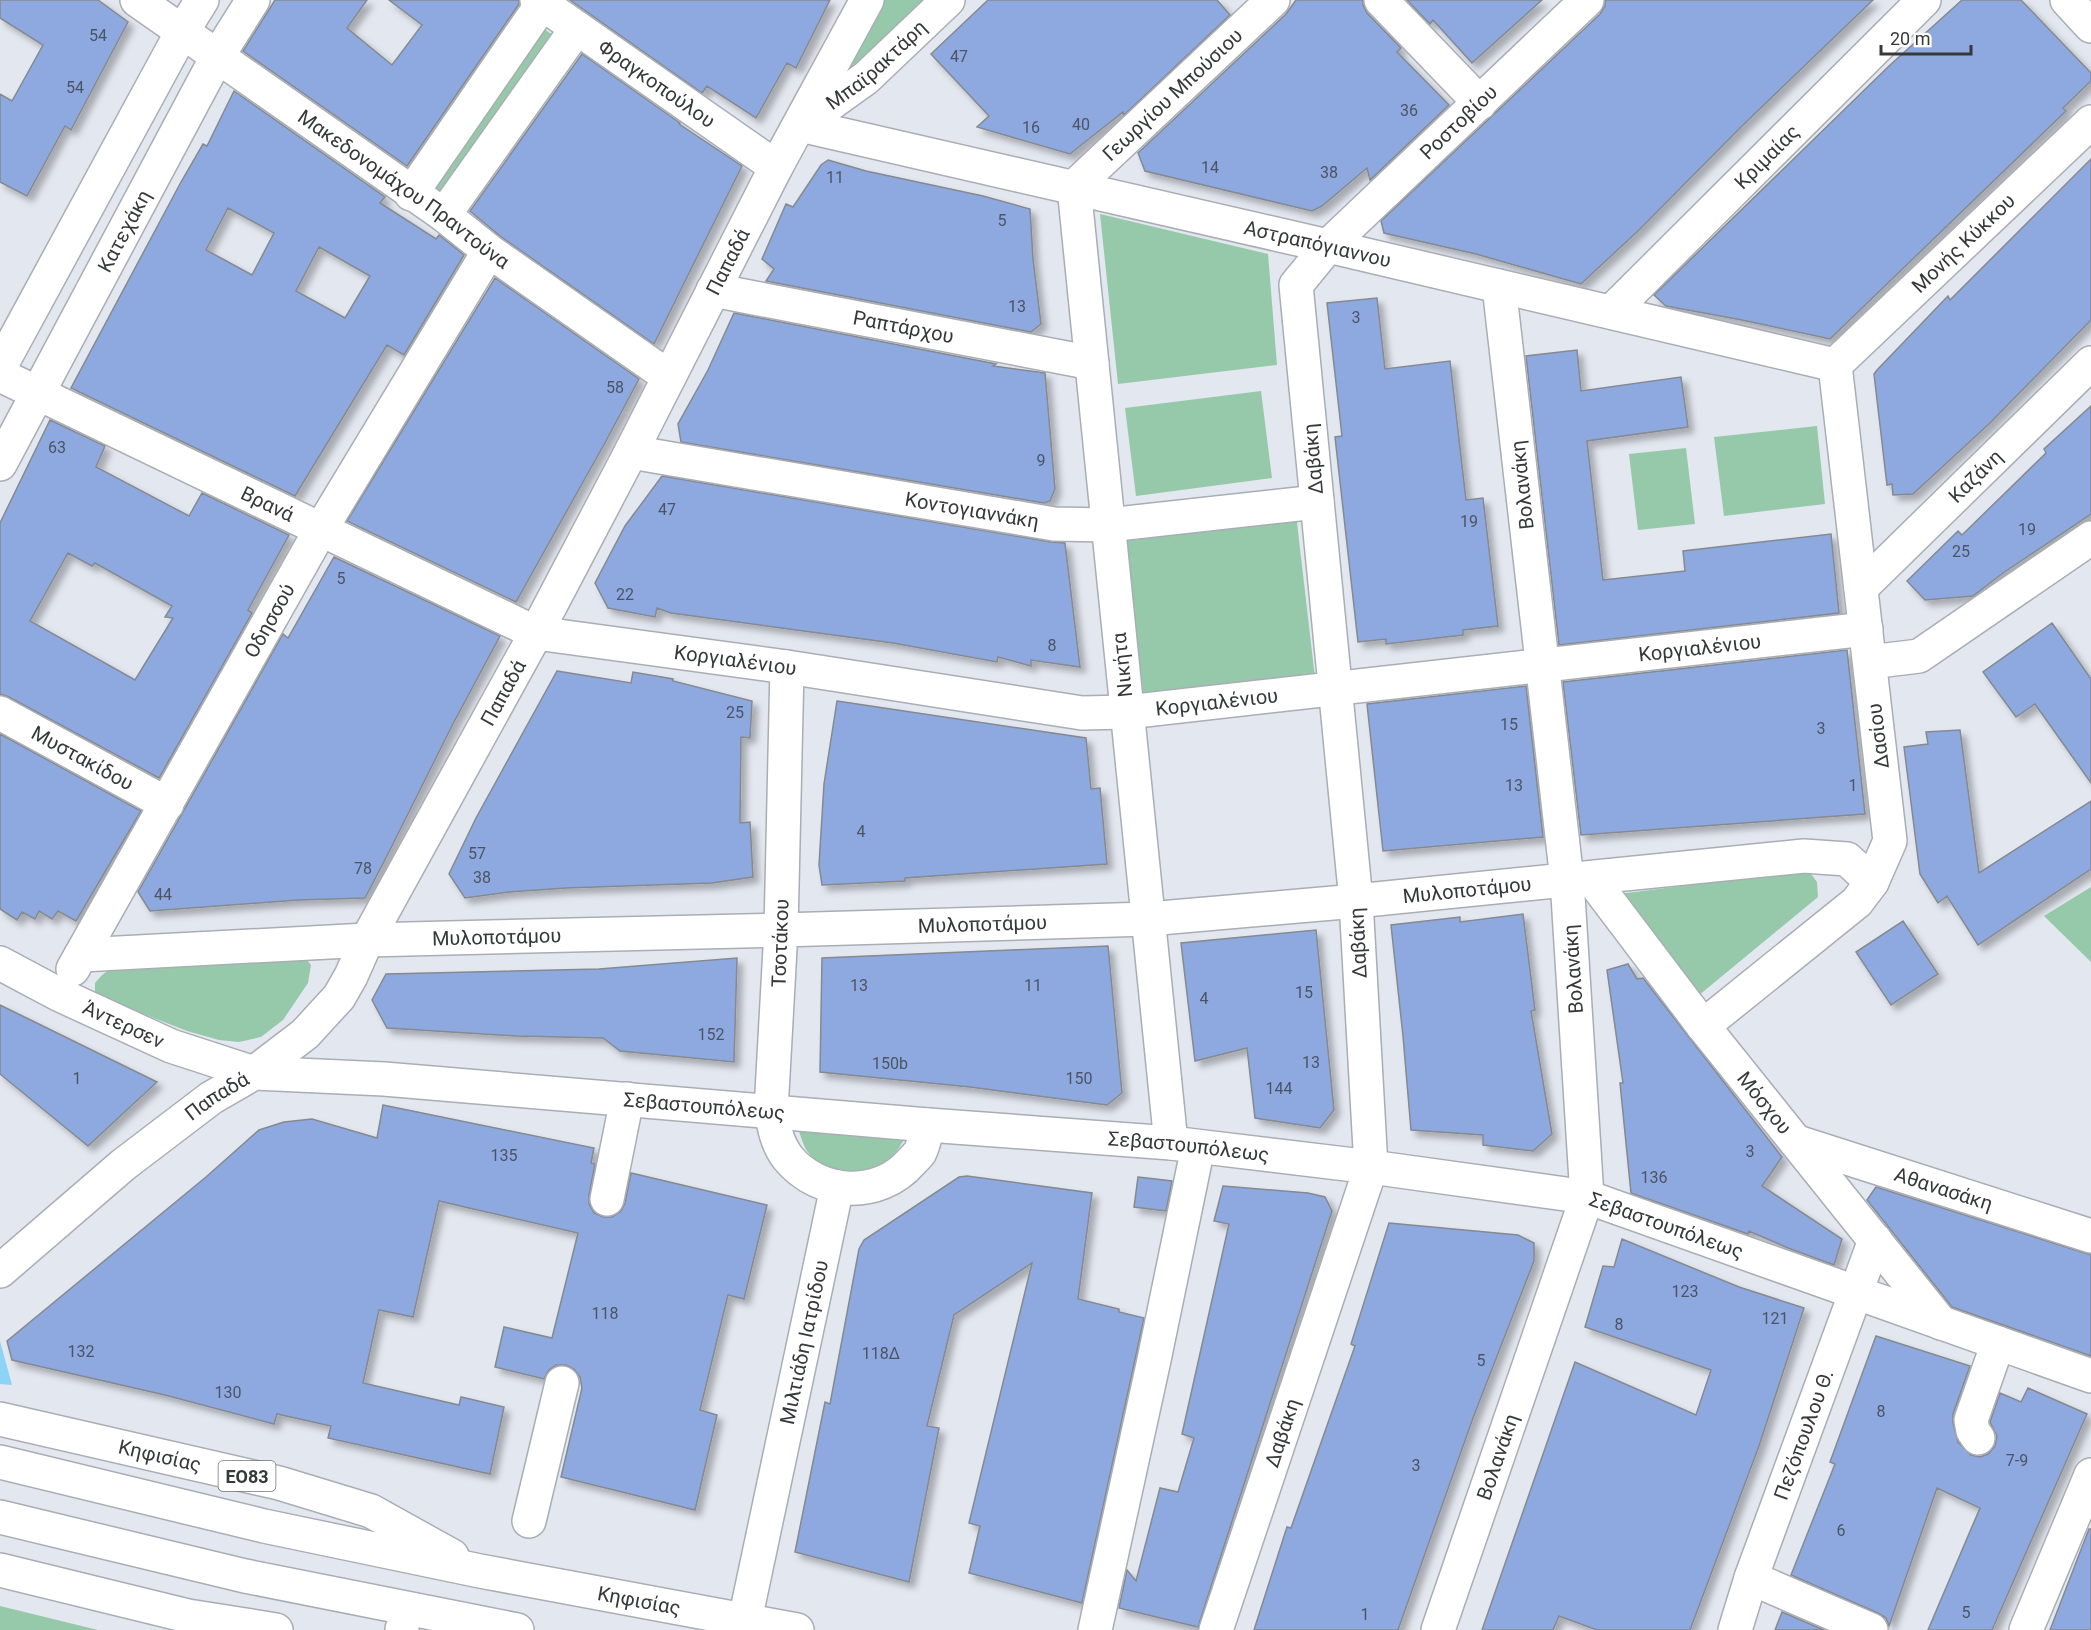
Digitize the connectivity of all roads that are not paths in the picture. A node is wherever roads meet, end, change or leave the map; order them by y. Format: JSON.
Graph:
{"nodes":[{"id":1,"x":137,"y":0,"type":"edge"},
{"id":2,"x":202,"y":0,"type":"edge"},
{"id":3,"x":252,"y":0,"type":"edge"},
{"id":4,"x":867,"y":0,"type":"edge"},
{"id":5,"x":948,"y":0,"type":"edge"},
{"id":6,"x":1273,"y":0,"type":"edge"},
{"id":7,"x":1381,"y":0,"type":"edge"},
{"id":8,"x":1587,"y":0,"type":"edge"},
{"id":9,"x":1924,"y":0,"type":"edge"},
{"id":10,"x":2067,"y":0,"type":"edge"},
{"id":11,"x":539,"y":2,"type":"edge"},
{"id":12,"x":2091,"y":26,"type":"edge"},
{"id":13,"x":577,"y":28,"type":"junction"},
{"id":14,"x":182,"y":32,"type":"junction"},
{"id":15,"x":217,"y":57,"type":"junction"},
{"id":16,"x":1480,"y":103,"type":"junction"},
{"id":17,"x":2091,"y":122,"type":"edge"},
{"id":18,"x":800,"y":125,"type":"junction"},
{"id":19,"x":776,"y":167,"type":"junction"},
{"id":20,"x":1074,"y":187,"type":"junction"},
{"id":21,"x":411,"y":194,"type":"junction"},
{"id":22,"x":444,"y":215,"type":"junction"},
{"id":23,"x":1328,"y":246,"type":"junction"},
{"id":24,"x":489,"y":251,"type":"junction"},
{"id":25,"x":1499,"y":286,"type":"junction"},
{"id":26,"x":713,"y":290,"type":"junction"},
{"id":27,"x":1611,"y":312,"type":"junction"},
{"id":28,"x":1092,"y":363,"type":"junction"},
{"id":29,"x":2091,"y":363,"type":"edge"},
{"id":30,"x":1835,"y":365,"type":"junction"},
{"id":31,"x":0,"y":367,"type":"edge"},
{"id":32,"x":0,"y":375,"type":"edge"},
{"id":33,"x":669,"y":377,"type":"junction"},
{"id":34,"x":38,"y":393,"type":"junction"},
{"id":35,"x":631,"y":452,"type":"junction"},
{"id":36,"x":0,"y":464,"type":"edge"},
{"id":37,"x":1317,"y":502,"type":"junction"},
{"id":38,"x":1108,"y":525,"type":"junction"},
{"id":39,"x":321,"y":529,"type":"junction"},
{"id":40,"x":2091,"y":538,"type":"edge"},
{"id":41,"x":1861,"y":588,"type":"junction"},
{"id":42,"x":1866,"y":629,"type":"junction"},
{"id":43,"x":536,"y":633,"type":"junction"},
{"id":44,"x":1870,"y":662,"type":"junction"},
{"id":45,"x":1542,"y":665,"type":"junction"},
{"id":46,"x":787,"y":667,"type":"junction"},
{"id":47,"x":1335,"y":688,"type":"junction"},
{"id":48,"x":1127,"y":712,"type":"junction"},
{"id":49,"x":0,"y":713,"type":"edge"},
{"id":50,"x":167,"y":804,"type":"junction"},
{"id":51,"x":1579,"y":879,"type":"junction"},
{"id":52,"x":1872,"y":882,"type":"junction"},
{"id":53,"x":1356,"y":901,"type":"junction"},
{"id":54,"x":1148,"y":918,"type":"junction"},
{"id":55,"x":781,"y":930,"type":"junction"},
{"id":56,"x":367,"y":940,"type":"junction"},
{"id":57,"x":81,"y":956,"type":"junction"},
{"id":58,"x":0,"y":963,"type":"edge"},
{"id":59,"x":58,"y":994,"type":"junction"},
{"id":60,"x":1703,"y":1026,"type":"junction"},
{"id":61,"x":254,"y":1073,"type":"junction"},
{"id":62,"x":627,"y":1099,"type":"junction"},
{"id":63,"x":771,"y":1111,"type":"junction"},
{"id":64,"x":928,"y":1125,"type":"junction"},
{"id":65,"x":1797,"y":1142,"type":"junction"},
{"id":66,"x":1184,"y":1145,"type":"junction"},
{"id":67,"x":1371,"y":1167,"type":"junction"},
{"id":68,"x":837,"y":1187,"type":"junction"},
{"id":69,"x":1587,"y":1197,"type":"junction"},
{"id":70,"x":607,"y":1199,"type":"dead end"},
{"id":71,"x":2091,"y":1236,"type":"edge"},
{"id":72,"x":1875,"y":1240,"type":"junction"},
{"id":73,"x":0,"y":1271,"type":"edge"},
{"id":74,"x":1856,"y":1293,"type":"junction"},
{"id":75,"x":1941,"y":1323,"type":"junction"},
{"id":76,"x":1998,"y":1343,"type":"junction"},
{"id":77,"x":2091,"y":1376,"type":"edge"},
{"id":78,"x":562,"y":1383,"type":"dead end"},
{"id":79,"x":0,"y":1419,"type":"edge"},
{"id":80,"x":1978,"y":1437,"type":"dead end"},
{"id":81,"x":0,"y":1462,"type":"edge"},
{"id":82,"x":2091,"y":1474,"type":"edge"},
{"id":83,"x":0,"y":1517,"type":"edge"},
{"id":84,"x":529,"y":1521,"type":"dead end"},
{"id":85,"x":0,"y":1570,"type":"edge"},
{"id":86,"x":480,"y":1572,"type":"junction"},
{"id":87,"x":1751,"y":1578,"type":"junction"},
{"id":88,"x":745,"y":1620,"type":"junction"},
{"id":89,"x":471,"y":1621,"type":"junction"},
{"id":90,"x":276,"y":1630,"type":"edge"},
{"id":91,"x":397,"y":1630,"type":"edge"},
{"id":92,"x":402,"y":1630,"type":"edge"},
{"id":93,"x":516,"y":1630,"type":"edge"},
{"id":94,"x":797,"y":1630,"type":"edge"},
{"id":95,"x":1095,"y":1630,"type":"edge"},
{"id":96,"x":1216,"y":1630,"type":"edge"},
{"id":97,"x":1438,"y":1630,"type":"edge"},
{"id":98,"x":1735,"y":1630,"type":"edge"},
{"id":99,"x":1871,"y":1630,"type":"edge"},
{"id":100,"x":2026,"y":1630,"type":"edge"}],
"edges":[{"from":1,"to":14,"type":"street","name":"Μακεδονομάχου Πραντούνα"},
{"from":2,"to":14,"type":"street"},
{"from":3,"to":15,"type":"street","name":"Κατεχάκη"},
{"from":4,"to":18,"type":"street","name":"Παπαδά"},
{"from":5,"to":18,"type":"street","name":"Μπαϊρακτάρη"},
{"from":6,"to":20,"type":"street","name":"Γεωργίου Μπούσιου"},
{"from":7,"to":16,"type":"street"},
{"from":8,"to":16,"type":"street","name":"Ροστοβίου"},
{"from":9,"to":27,"type":"street","name":"Κριμαίας"},
{"from":10,"to":12,"type":"street"},
{"from":11,"to":13,"type":"street","name":"Φραγκοπούλου"},
{"from":11,"to":21,"type":"street"},
{"from":13,"to":19,"type":"street","name":"Φραγκοπούλου"},
{"from":13,"to":22,"type":"street"},
{"from":14,"to":15,"type":"street","name":"Μακεδονομάχου Πραντούνα"},
{"from":14,"to":31,"type":"street"},
{"from":15,"to":21,"type":"street","name":"Μακεδονομάχου Πραντούνα"},
{"from":15,"to":34,"type":"street","name":"Κατεχάκη"},
{"from":16,"to":23,"type":"street","name":"Ροστοβίου"},
{"from":17,"to":30,"type":"street","name":"Μονής Κύκκου"},
{"from":18,"to":19,"type":"street","name":"Παπαδά"},
{"from":18,"to":20,"type":"street","name":"Αστραπόγιαννου"},
{"from":19,"to":26,"type":"street","name":"Παπαδά"},
{"from":20,"to":23,"type":"street","name":"Αστραπόγιαννου"},
{"from":20,"to":28,"type":"street","name":"Νικήτα"},
{"from":21,"to":22,"type":"street","name":"Μακεδονομάχου Πραντούνα"},
{"from":22,"to":24,"type":"street","name":"Μακεδονομάχου Πραντούνα"},
{"from":23,"to":25,"type":"street","name":"Αστραπόγιαννου"},
{"from":23,"to":37,"type":"street","name":"Δαβάκη"},
{"from":24,"to":33,"type":"street","name":"Μακεδονομάχου Πραντούνα"},
{"from":24,"to":39,"type":"street","name":"Οδησσού"},
{"from":25,"to":27,"type":"street","name":"Αστραπόγιαννου"},
{"from":25,"to":45,"type":"street","name":"Βολανάκη"},
{"from":26,"to":28,"type":"street","name":"Ραπτάρχου"},
{"from":26,"to":33,"type":"street","name":"Παπαδά"},
{"from":27,"to":30,"type":"street","name":"Αστραπόγιαννου"},
{"from":28,"to":38,"type":"street","name":"Νικήτα"},
{"from":29,"to":41,"type":"street","name":"Καζάνη"},
{"from":30,"to":41,"type":"street","name":"Δασίου"},
{"from":32,"to":34,"type":"street","name":"Βρανά"},
{"from":33,"to":35,"type":"street","name":"Παπαδά"},
{"from":34,"to":36,"type":"street","name":"Κατεχάκη"},
{"from":34,"to":39,"type":"street","name":"Βρανά"},
{"from":35,"to":38,"type":"street","name":"Κοντογιαννάκη"},
{"from":35,"to":43,"type":"street","name":"Παπαδά"},
{"from":37,"to":38,"type":"street","name":"Κοντογιαννάκη"},
{"from":37,"to":47,"type":"street","name":"Δαβάκη"},
{"from":38,"to":48,"type":"street","name":"Νικήτα"},
{"from":39,"to":43,"type":"street","name":"Βρανά"},
{"from":39,"to":50,"type":"street","name":"Οδησσού"},
{"from":40,"to":44,"type":"street"},
{"from":41,"to":42,"type":"street","name":"Δασίου"},
{"from":42,"to":44,"type":"street","name":"Δασίου"},
{"from":42,"to":45,"type":"street","name":"Κοργιαλένιου"},
{"from":43,"to":46,"type":"street","name":"Κοργιαλένιου"},
{"from":43,"to":56,"type":"street","name":"Παπαδά"},
{"from":44,"to":52,"type":"street","name":"Δασίου"},
{"from":45,"to":47,"type":"street","name":"Κοργιαλένιου"},
{"from":45,"to":51,"type":"street","name":"Βολανάκη"},
{"from":46,"to":48,"type":"street","name":"Κοργιαλένιου"},
{"from":46,"to":55,"type":"street","name":"Τσοτάκου"},
{"from":47,"to":48,"type":"street","name":"Κοργιαλένιου"},
{"from":47,"to":53,"type":"street","name":"Δαβάκη"},
{"from":48,"to":54,"type":"street","name":"Νικήτα"},
{"from":49,"to":50,"type":"street","name":"Μυστακίδου"},
{"from":50,"to":57,"type":"street","name":"Οδησσού"},
{"from":51,"to":52,"type":"street","name":"Μυλοποτάμου"},
{"from":51,"to":53,"type":"street","name":"Μυλοποτάμου"},
{"from":51,"to":60,"type":"street","name":"Μόσχου"},
{"from":51,"to":69,"type":"street","name":"Βολανάκη"},
{"from":52,"to":60,"type":"street","name":"Δασίου"},
{"from":53,"to":54,"type":"street","name":"Μυλοποτάμου"},
{"from":53,"to":67,"type":"street","name":"Δαβάκη"},
{"from":54,"to":55,"type":"street","name":"Μυλοποτάμου"},
{"from":54,"to":66,"type":"street","name":"Νικήτα"},
{"from":55,"to":56,"type":"street","name":"Μυλοποτάμου"},
{"from":55,"to":63,"type":"street","name":"Τσοτάκου"},
{"from":56,"to":57,"type":"street","name":"Μυλοποτάμου"},
{"from":56,"to":61,"type":"street","name":"Παπαδά"},
{"from":57,"to":59,"type":"street","name":"Οδησσού"},
{"from":58,"to":59,"type":"street","name":"Άντερσεν"},
{"from":59,"to":61,"type":"street","name":"Άντερσεν"},
{"from":60,"to":65,"type":"street","name":"Μόσχου"},
{"from":61,"to":62,"type":"street","name":"Σεβαστουπόλεως"},
{"from":61,"to":73,"type":"street","name":"Παπαδά"},
{"from":62,"to":63,"type":"street","name":"Σεβαστουπόλεως"},
{"from":62,"to":70,"type":"street"},
{"from":63,"to":64,"type":"street","name":"Σεβαστουπόλεως"},
{"from":63,"to":68,"type":"street","name":"Τσοτάκου"},
{"from":64,"to":66,"type":"street","name":"Σεβαστουπόλεως"},
{"from":64,"to":68,"type":"street"},
{"from":65,"to":71,"type":"street","name":"Αθανασάκη"},
{"from":65,"to":72,"type":"street","name":"Μόσχου"},
{"from":66,"to":67,"type":"street","name":"Σεβαστουπόλεως"},
{"from":66,"to":95,"type":"street","name":"Νικήτα"},
{"from":67,"to":69,"type":"street","name":"Σεβαστουπόλεως"},
{"from":67,"to":96,"type":"street","name":"Δαβάκη"},
{"from":68,"to":88,"type":"street","name":"Μιλτιάδη Ιατρίδου"},
{"from":69,"to":74,"type":"street","name":"Σεβαστουπόλεως"},
{"from":69,"to":97,"type":"street","name":"Βολανάκη"},
{"from":72,"to":74,"type":"street","name":"Πεζόπουλου Θ."},
{"from":72,"to":75,"type":"street","name":"Μόσχου"},
{"from":74,"to":75,"type":"street","name":"Σεβαστουπόλεως"},
{"from":74,"to":87,"type":"street","name":"Πεζόπουλου Θ."},
{"from":75,"to":76,"type":"street","name":"Σεβαστουπόλεως"},
{"from":76,"to":77,"type":"street","name":"Σεβαστουπόλεως"},
{"from":76,"to":80,"type":"street"},
{"from":78,"to":84,"type":"street"},
{"from":79,"to":86,"type":"street","name":"Κηφισίας","number":"ΕΟ83"},
{"from":81,"to":86,"type":"street","name":"Κηφισίας","number":"ΕΟ83"},
{"from":82,"to":100,"type":"street"},
{"from":83,"to":89,"type":"street"},
{"from":85,"to":90,"type":"street"},
{"from":86,"to":88,"type":"street","name":"Κηφισίας","number":"ΕΟ83"},
{"from":87,"to":98,"type":"street","name":"Πεζόπουλου Θ."},
{"from":87,"to":99,"type":"street"},
{"from":88,"to":94,"type":"street","name":"Κηφισίας","number":"ΕΟ83"},
{"from":89,"to":92,"type":"street"},
{"from":89,"to":93,"type":"street"},
{"from":91,"to":92,"type":"street"}]}
